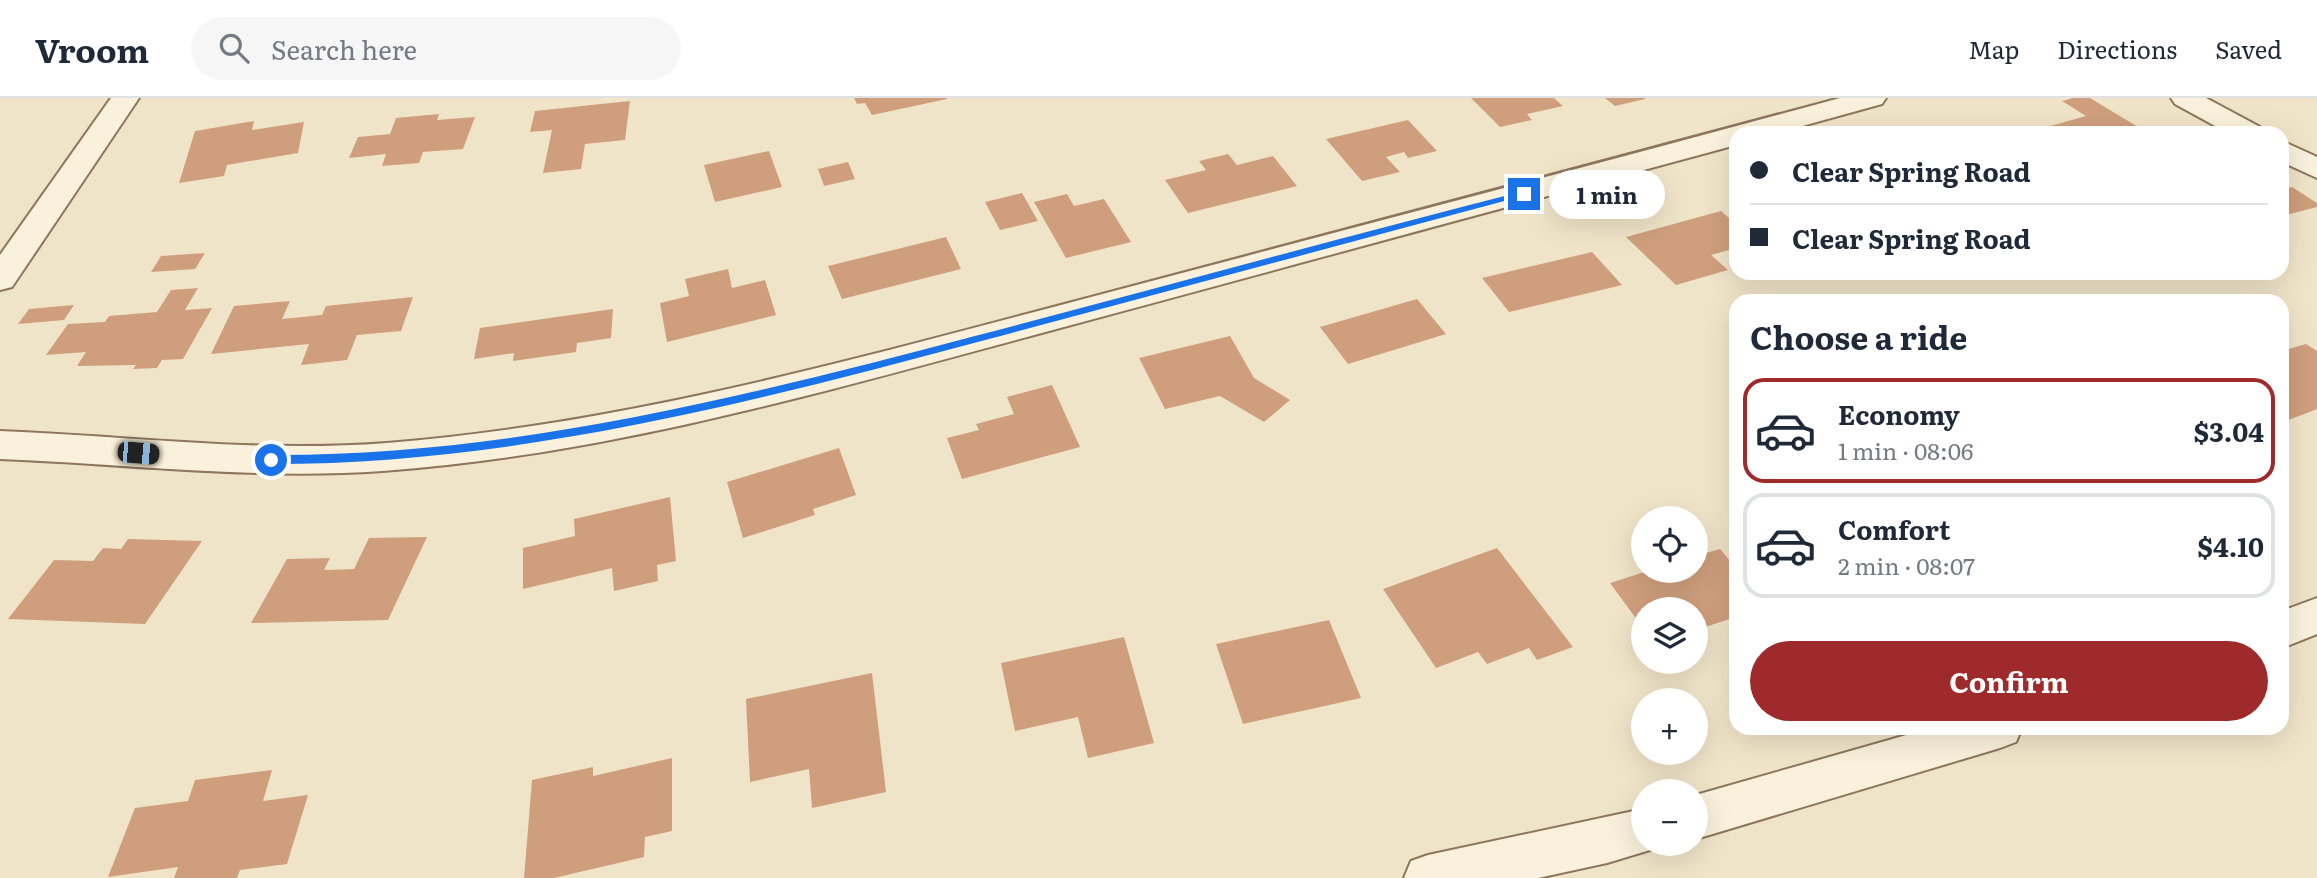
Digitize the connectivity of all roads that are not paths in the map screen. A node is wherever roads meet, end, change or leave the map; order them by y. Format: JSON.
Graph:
{"nodes":[{"id":1,"x":125,"y":98,"type":"edge"},
{"id":2,"x":1872,"y":98,"type":"edge"},
{"id":3,"x":2185,"y":98,"type":"edge"},
{"id":4,"x":1770,"y":126,"type":"edge"},
{"id":5,"x":2237,"y":126,"type":"edge"},
{"id":6,"x":1729,"y":138,"type":"edge"},
{"id":7,"x":2289,"y":154,"type":"edge"},
{"id":8,"x":2317,"y":169,"type":"edge"},
{"id":9,"x":0,"y":279,"type":"edge"},
{"id":10,"x":0,"y":445,"type":"edge"},
{"id":11,"x":2317,"y":615,"type":"edge"},
{"id":12,"x":2289,"y":627,"type":"edge"},
{"id":13,"x":1976,"y":735,"type":"edge"},
{"id":14,"x":1708,"y":813,"type":"edge"},
{"id":15,"x":1631,"y":834,"type":"edge"},
{"id":16,"x":1429,"y":878,"type":"edge"}],
"edges":[{"from":1,"to":9,"type":"street"},
{"from":2,"to":4,"type":"street"},
{"from":3,"to":5,"type":"street"},
{"from":6,"to":10,"type":"street"},
{"from":7,"to":8,"type":"street"},
{"from":11,"to":12,"type":"street"},
{"from":13,"to":14,"type":"street"},
{"from":15,"to":16,"type":"street"}]}
